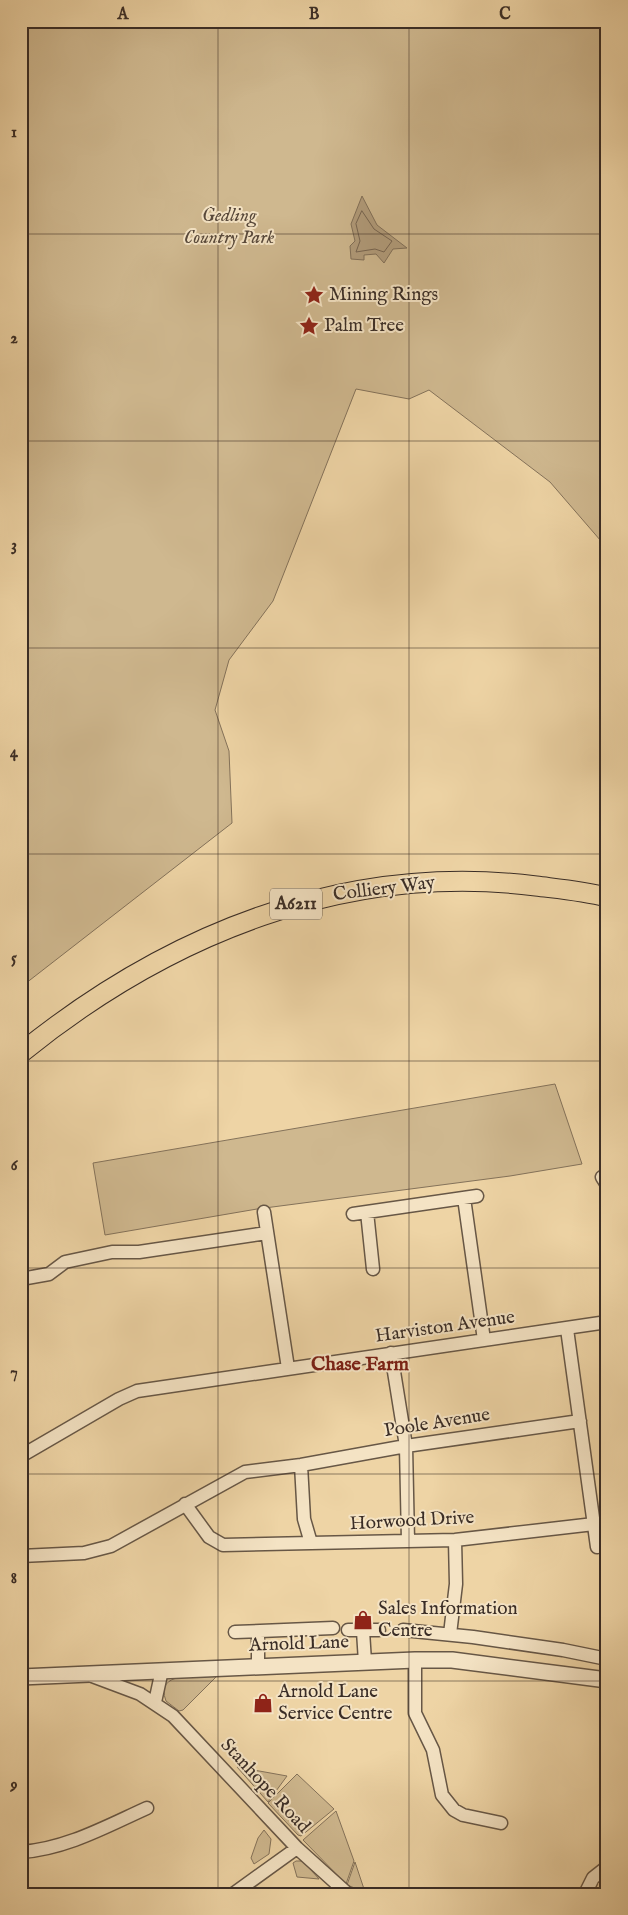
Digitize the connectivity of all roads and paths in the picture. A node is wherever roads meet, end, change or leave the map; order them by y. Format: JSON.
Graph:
{"nodes":[{"id":1,"x":607,"y":897,"type":"edge"},
{"id":2,"x":21,"y":1053,"type":"edge"},
{"id":3,"x":264,"y":1212,"type":"dead end"},
{"id":4,"x":367,"y":1212,"type":"junction"},
{"id":5,"x":353,"y":1214,"type":"dead end"},
{"id":6,"x":267,"y":1233,"type":"junction"},
{"id":7,"x":373,"y":1269,"type":"dead end"},
{"id":8,"x":21,"y":1279,"type":"edge"},
{"id":9,"x":607,"y":1322,"type":"edge"},
{"id":10,"x":567,"y":1329,"type":"junction"},
{"id":11,"x":484,"y":1340,"type":"junction"},
{"id":12,"x":391,"y":1353,"type":"junction"},
{"id":13,"x":288,"y":1368,"type":"junction"},
{"id":14,"x":580,"y":1421,"type":"junction"},
{"id":15,"x":406,"y":1446,"type":"junction"},
{"id":16,"x":21,"y":1456,"type":"edge"},
{"id":17,"x":301,"y":1465,"type":"junction"},
{"id":18,"x":185,"y":1504,"type":"junction"},
{"id":19,"x":594,"y":1524,"type":"junction"},
{"id":20,"x":455,"y":1540,"type":"junction"},
{"id":21,"x":408,"y":1541,"type":"junction"},
{"id":22,"x":311,"y":1543,"type":"junction"},
{"id":23,"x":607,"y":1546,"type":"edge"},
{"id":24,"x":21,"y":1556,"type":"edge"},
{"id":25,"x":333,"y":1628,"type":"dead end"},
{"id":26,"x":348,"y":1630,"type":"dead end"},
{"id":27,"x":379,"y":1630,"type":"dead end"},
{"id":28,"x":403,"y":1630,"type":"dead end"},
{"id":29,"x":362,"y":1631,"type":"junction"},
{"id":30,"x":235,"y":1632,"type":"dead end"},
{"id":31,"x":258,"y":1632,"type":"junction"},
{"id":32,"x":450,"y":1634,"type":"junction"},
{"id":33,"x":607,"y":1659,"type":"edge"},
{"id":34,"x":414,"y":1660,"type":"junction"},
{"id":35,"x":364,"y":1662,"type":"junction"},
{"id":36,"x":258,"y":1666,"type":"junction"},
{"id":37,"x":162,"y":1670,"type":"junction"},
{"id":38,"x":87,"y":1674,"type":"junction"},
{"id":39,"x":21,"y":1677,"type":"edge"},
{"id":40,"x":607,"y":1680,"type":"edge"},
{"id":41,"x":154,"y":1702,"type":"junction"},
{"id":42,"x":148,"y":1808,"type":"dead end"},
{"id":43,"x":501,"y":1822,"type":"dead end"},
{"id":44,"x":297,"y":1848,"type":"junction"},
{"id":45,"x":21,"y":1852,"type":"edge"},
{"id":46,"x":607,"y":1867,"type":"edge"},
{"id":47,"x":233,"y":1894,"type":"edge"},
{"id":48,"x":348,"y":1894,"type":"edge"},
{"id":49,"x":585,"y":1894,"type":"edge"}],
"edges":[{"from":1,"to":2,"type":"main road","name":"Colliery Way","number":"A6211"},
{"from":3,"to":6,"type":"street"},
{"from":4,"to":5,"type":"street"},
{"from":4,"to":7,"type":"street"},
{"from":4,"to":11,"type":"street"},
{"from":6,"to":8,"type":"street"},
{"from":6,"to":13,"type":"street"},
{"from":9,"to":10,"type":"street","name":"Harviston Avenue"},
{"from":10,"to":11,"type":"street","name":"Harviston Avenue"},
{"from":10,"to":14,"type":"street"},
{"from":11,"to":12,"type":"street","name":"Harviston Avenue"},
{"from":12,"to":13,"type":"street","name":"Harviston Avenue"},
{"from":12,"to":15,"type":"street"},
{"from":13,"to":16,"type":"street","name":"Harviston Avenue"},
{"from":14,"to":15,"type":"street","name":"Poole Avenue"},
{"from":14,"to":19,"type":"street"},
{"from":15,"to":17,"type":"street","name":"Poole Avenue"},
{"from":15,"to":21,"type":"street"},
{"from":17,"to":18,"type":"street","name":"Poole Avenue"},
{"from":17,"to":22,"type":"street"},
{"from":18,"to":22,"type":"street","name":"Horwood Drive"},
{"from":18,"to":24,"type":"street","name":"Poole Avenue"},
{"from":19,"to":20,"type":"street","name":"Horwood Drive"},
{"from":19,"to":23,"type":"street"},
{"from":20,"to":21,"type":"street","name":"Horwood Drive"},
{"from":20,"to":32,"type":"street"},
{"from":21,"to":22,"type":"street","name":"Horwood Drive"},
{"from":25,"to":31,"type":"street"},
{"from":26,"to":29,"type":"street"},
{"from":27,"to":29,"type":"street"},
{"from":28,"to":32,"type":"street"},
{"from":29,"to":35,"type":"street"},
{"from":30,"to":31,"type":"street"},
{"from":31,"to":36,"type":"street"},
{"from":32,"to":33,"type":"street"},
{"from":34,"to":35,"type":"street","name":"Arnold Lane"},
{"from":34,"to":40,"type":"street","name":"Arnold Lane"},
{"from":34,"to":43,"type":"street"},
{"from":35,"to":36,"type":"street","name":"Arnold Lane"},
{"from":36,"to":37,"type":"street","name":"Arnold Lane"},
{"from":37,"to":38,"type":"street","name":"Arnold Lane"},
{"from":37,"to":41,"type":"street"},
{"from":38,"to":39,"type":"street","name":"Arnold Lane"},
{"from":38,"to":41,"type":"street","name":"Stanhope Road"},
{"from":41,"to":44,"type":"street","name":"Stanhope Road"},
{"from":42,"to":45,"type":"street"},
{"from":44,"to":47,"type":"street"},
{"from":44,"to":48,"type":"street","name":"Stanhope Road"},
{"from":46,"to":49,"type":"street"}]}
